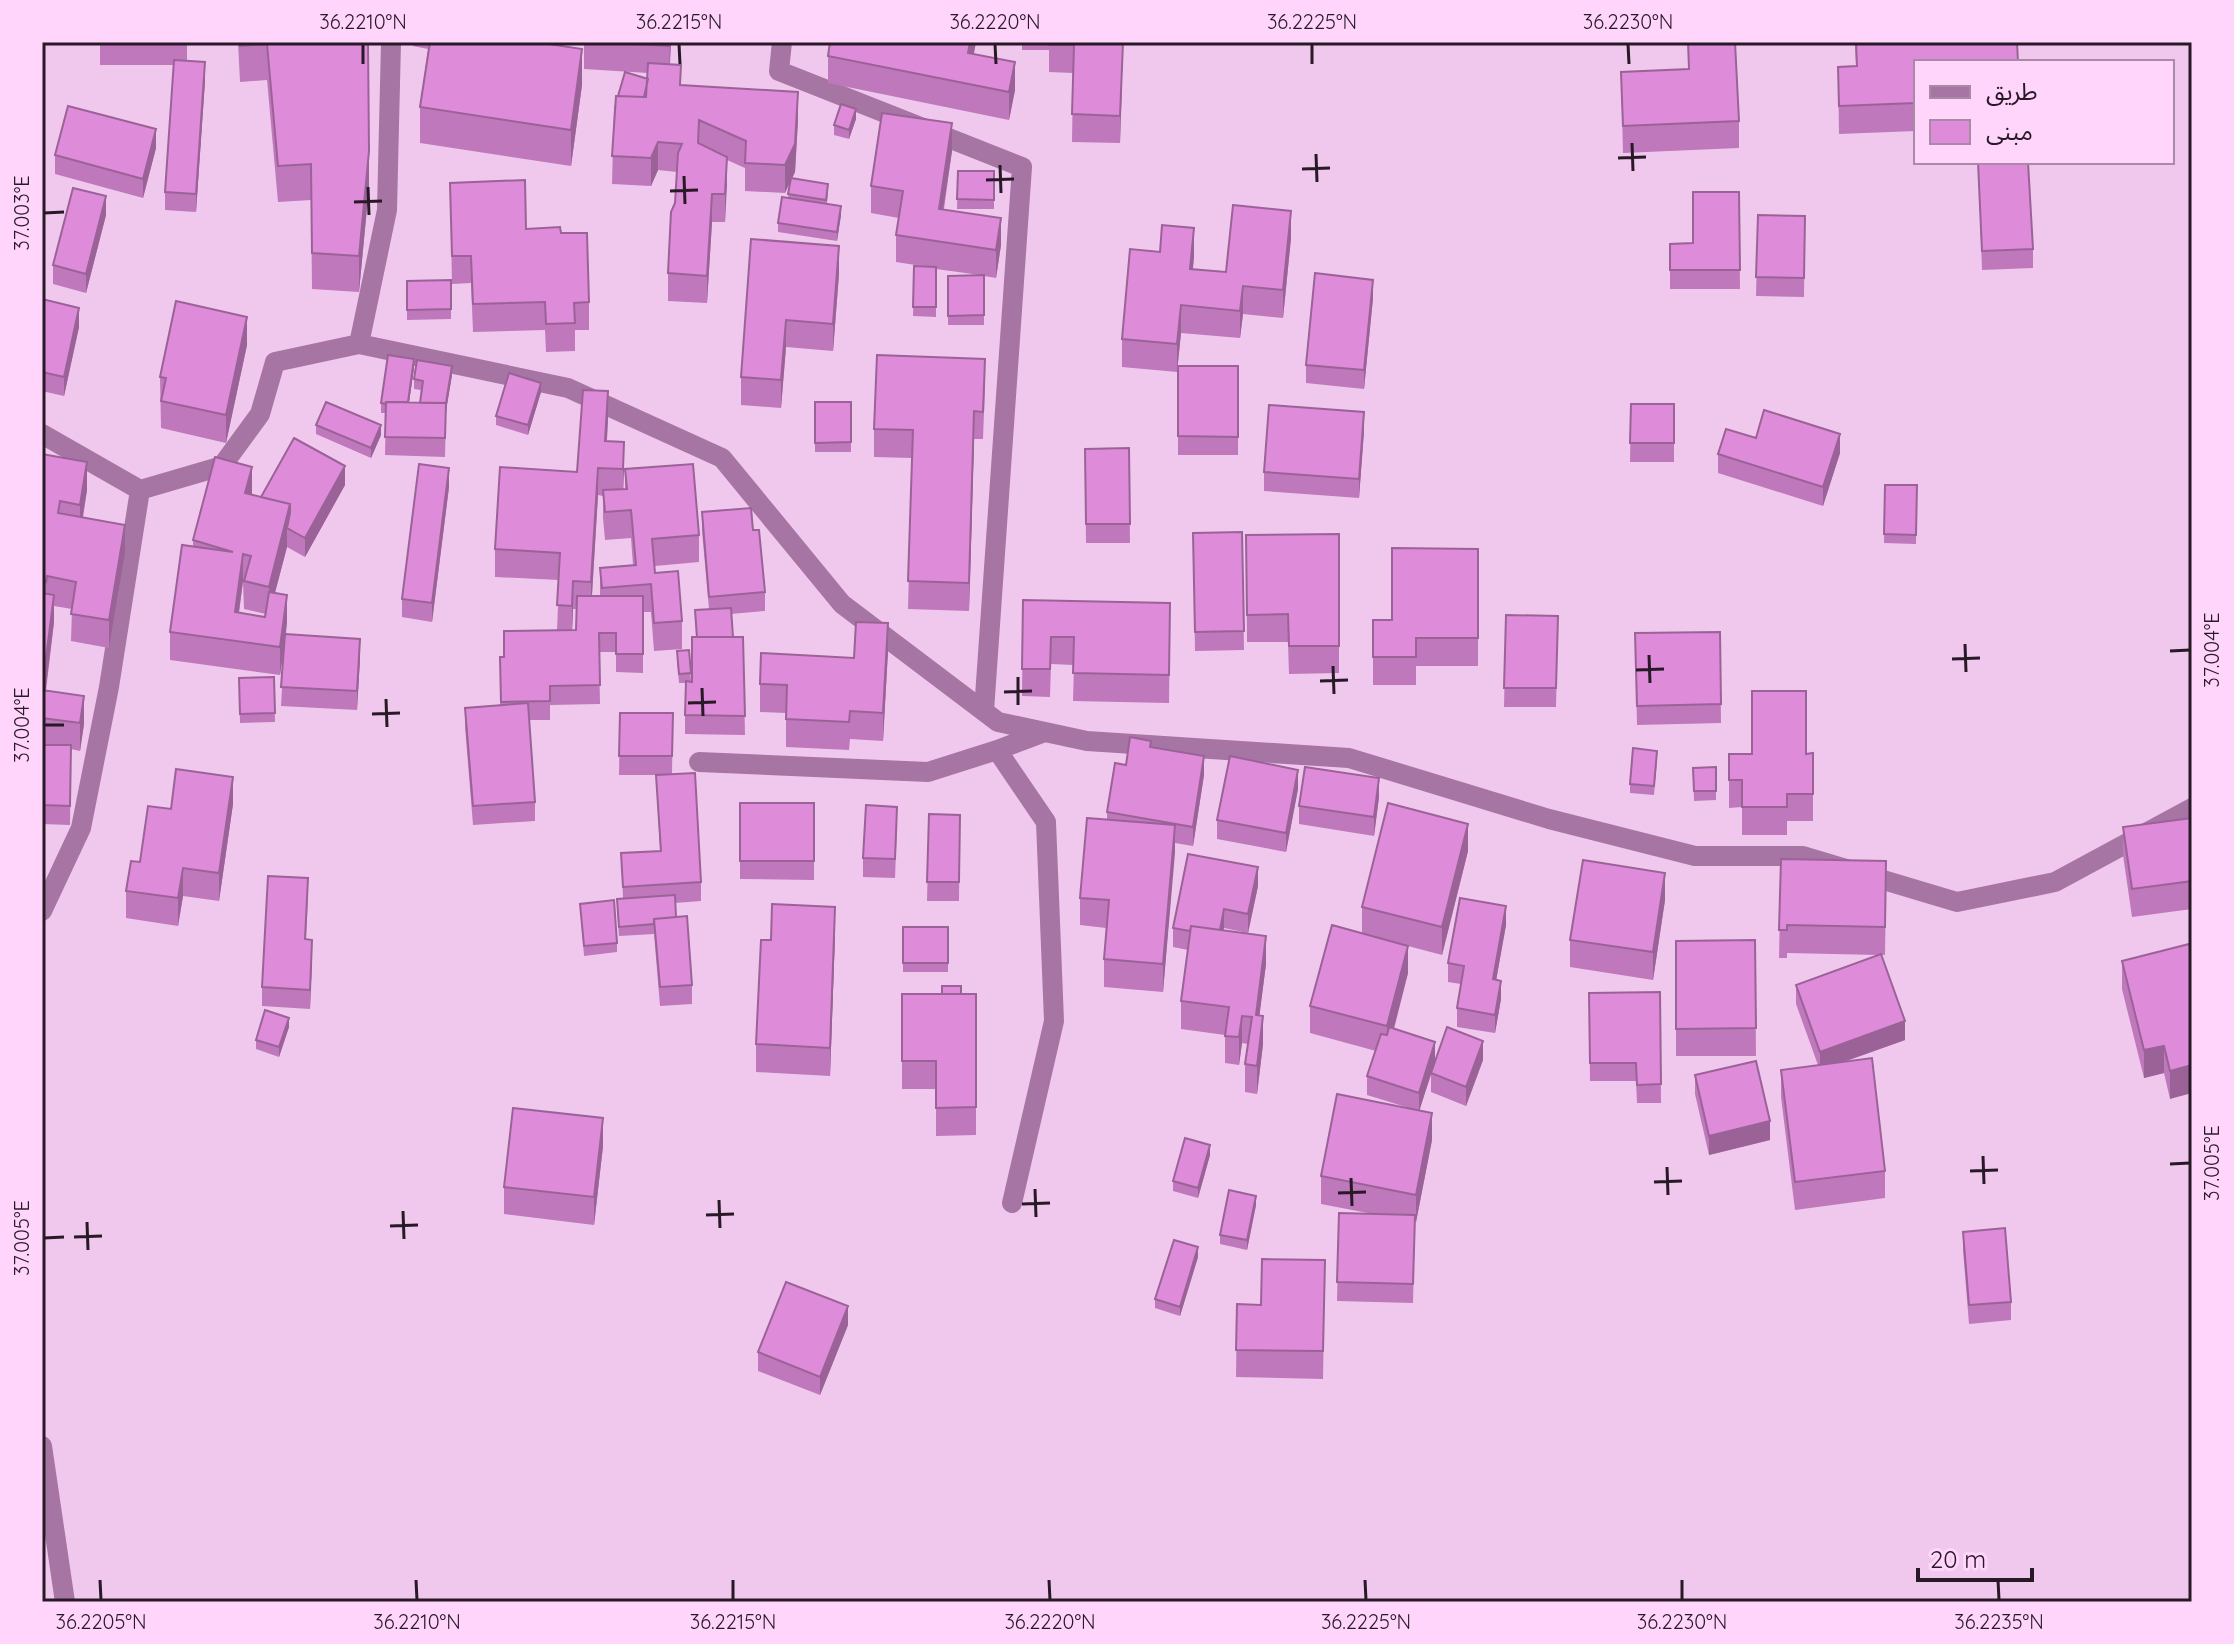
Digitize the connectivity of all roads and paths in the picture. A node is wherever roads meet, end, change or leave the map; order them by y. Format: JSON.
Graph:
{"nodes":[{"id":1,"x":391,"y":42,"type":"edge"},
{"id":2,"x":782,"y":42,"type":"edge"},
{"id":3,"x":359,"y":344,"type":"junction"},
{"id":4,"x":42,"y":434,"type":"edge"},
{"id":5,"x":140,"y":490,"type":"junction"},
{"id":6,"x":984,"y":711,"type":"junction"},
{"id":7,"x":1045,"y":732,"type":"junction"},
{"id":8,"x":997,"y":750,"type":"junction"},
{"id":9,"x":699,"y":762,"type":"dead end"},
{"id":10,"x":2192,"y":808,"type":"edge"},
{"id":11,"x":42,"y":911,"type":"edge"},
{"id":12,"x":1012,"y":1203,"type":"dead end"},
{"id":13,"x":42,"y":1446,"type":"edge"},
{"id":14,"x":65,"y":1602,"type":"edge"}],
"edges":[{"from":1,"to":3,"type":"street"},
{"from":2,"to":6,"type":"street"},
{"from":3,"to":5,"type":"street"},
{"from":3,"to":6,"type":"street"},
{"from":4,"to":5,"type":"street"},
{"from":5,"to":11,"type":"street"},
{"from":6,"to":7,"type":"street"},
{"from":7,"to":8,"type":"street"},
{"from":7,"to":10,"type":"street"},
{"from":8,"to":9,"type":"street"},
{"from":8,"to":12,"type":"street"},
{"from":13,"to":14,"type":"street"}]}
